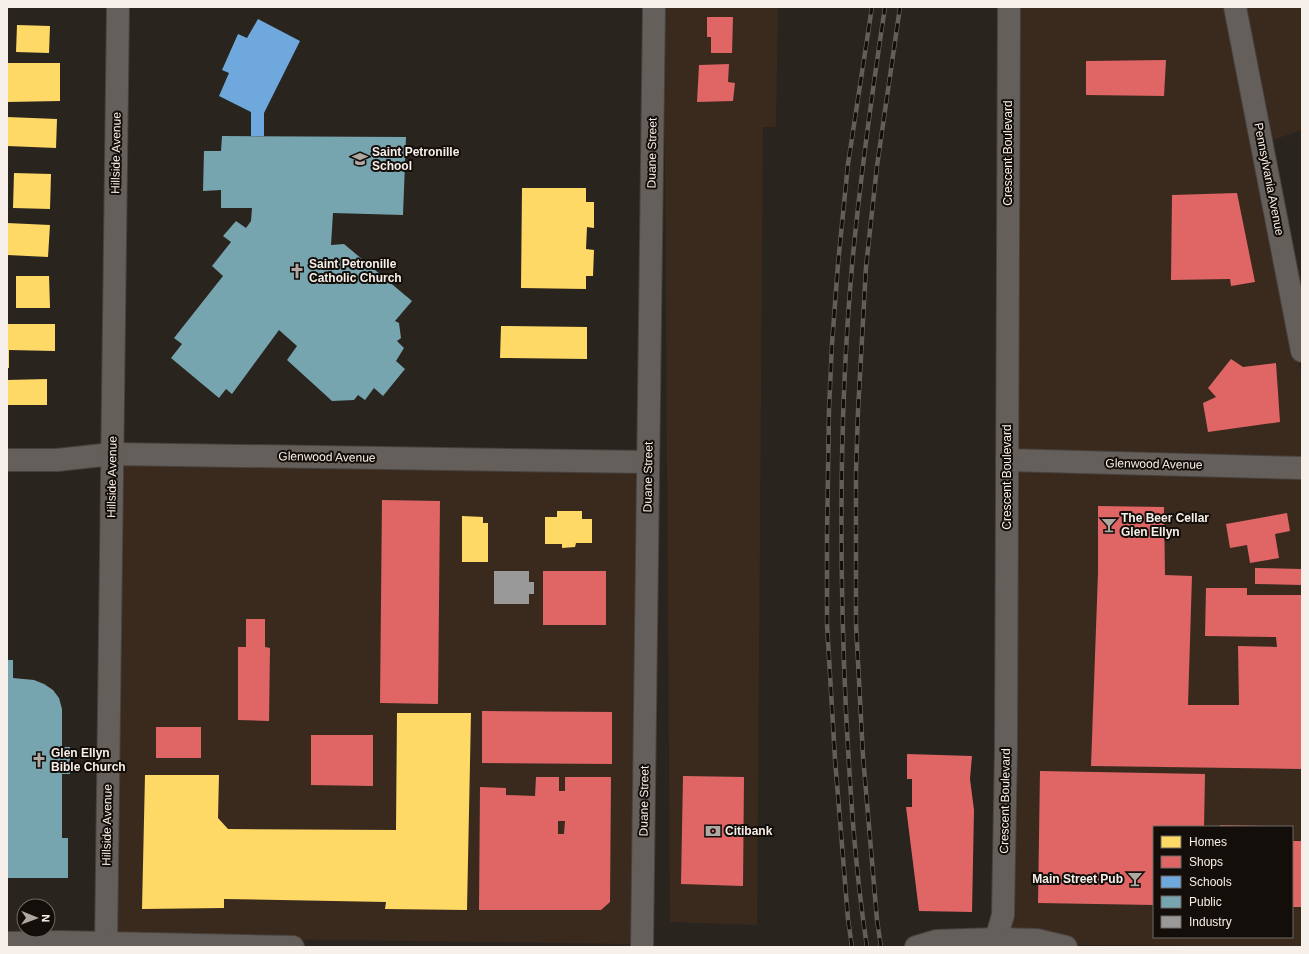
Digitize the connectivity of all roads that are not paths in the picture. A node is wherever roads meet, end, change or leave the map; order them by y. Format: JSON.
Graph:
{"nodes":[{"id":1,"x":118,"y":7,"type":"edge"},
{"id":2,"x":654,"y":7,"type":"edge"},
{"id":3,"x":1009,"y":7,"type":"edge"},
{"id":4,"x":1235,"y":7,"type":"edge"},
{"id":5,"x":1302,"y":351,"type":"edge"},
{"id":6,"x":112,"y":454,"type":"junction"},
{"id":7,"x":7,"y":460,"type":"edge"},
{"id":8,"x":1007,"y":460,"type":"junction"},
{"id":9,"x":648,"y":462,"type":"junction"},
{"id":10,"x":1302,"y":468,"type":"edge"},
{"id":11,"x":7,"y":943,"type":"edge"},
{"id":12,"x":996,"y":943,"type":"edge"},
{"id":13,"x":106,"y":945,"type":"edge"},
{"id":14,"x":293,"y":947,"type":"edge"},
{"id":15,"x":642,"y":947,"type":"edge"},
{"id":16,"x":916,"y":947,"type":"edge"},
{"id":17,"x":1066,"y":947,"type":"edge"}],
"edges":[{"from":1,"to":6,"type":"street","name":"Hillside Avenue"},
{"from":2,"to":9,"type":"street","name":"Duane Street"},
{"from":3,"to":8,"type":"street","name":"Crescent Boulevard"},
{"from":4,"to":5,"type":"street","name":"Pennsylvania Avenue"},
{"from":6,"to":7,"type":"street","name":"Glenwood Avenue"},
{"from":6,"to":9,"type":"street","name":"Glenwood Avenue"},
{"from":6,"to":13,"type":"street","name":"Hillside Avenue"},
{"from":8,"to":10,"type":"street","name":"Glenwood Avenue"},
{"from":8,"to":12,"type":"street","name":"Crescent Boulevard"},
{"from":9,"to":15,"type":"street","name":"Duane Street"},
{"from":11,"to":13,"type":"street"},
{"from":12,"to":16,"type":"street"},
{"from":12,"to":17,"type":"street"},
{"from":13,"to":14,"type":"street"}]}
